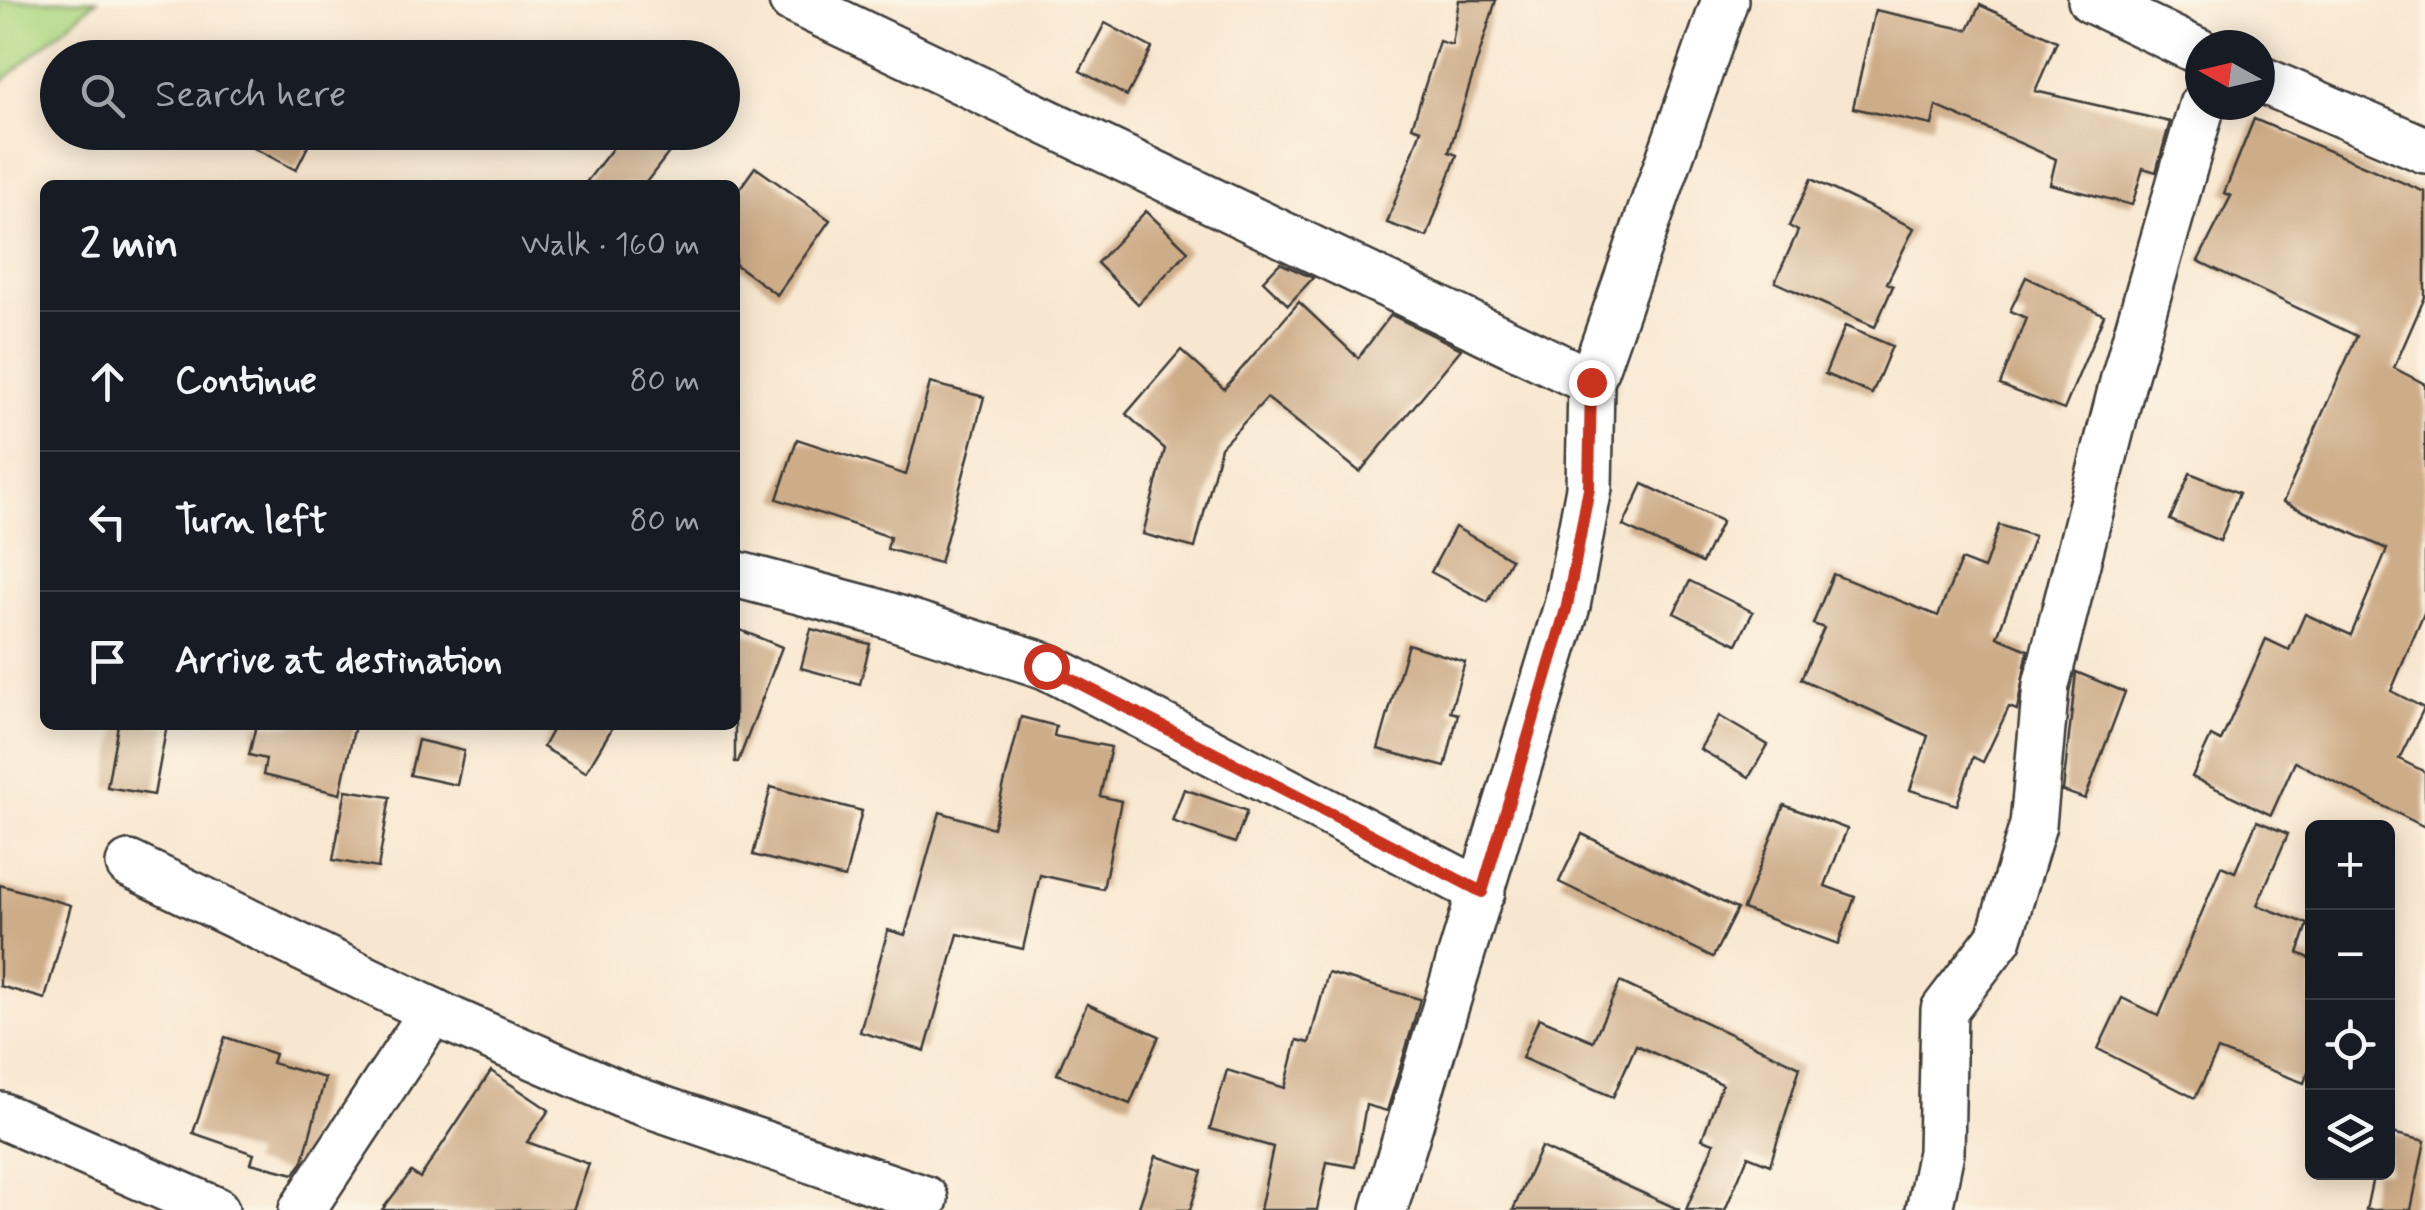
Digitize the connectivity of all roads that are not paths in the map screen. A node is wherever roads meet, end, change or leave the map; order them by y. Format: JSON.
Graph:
{"nodes":[{"id":1,"x":792,"y":0,"type":"edge"},
{"id":2,"x":1725,"y":0,"type":"edge"},
{"id":3,"x":2091,"y":0,"type":"edge"},
{"id":4,"x":2185,"y":45,"type":"edge"},
{"id":5,"x":2275,"y":85,"type":"edge"},
{"id":6,"x":2198,"y":120,"type":"edge"},
{"id":7,"x":2425,"y":150,"type":"edge"},
{"id":8,"x":1591,"y":382,"type":"junction"},
{"id":9,"x":740,"y":575,"type":"edge"},
{"id":10,"x":129,"y":864,"type":"dead end"},
{"id":11,"x":1482,"y":892,"type":"junction"},
{"id":12,"x":433,"y":1011,"type":"junction"},
{"id":13,"x":0,"y":1114,"type":"edge"},
{"id":14,"x":932,"y":1206,"type":"edge"},
{"id":15,"x":216,"y":1210,"type":"edge"},
{"id":16,"x":302,"y":1210,"type":"edge"},
{"id":17,"x":1384,"y":1210,"type":"edge"},
{"id":18,"x":1929,"y":1210,"type":"edge"}],
"edges":[{"from":1,"to":8,"type":"street"},
{"from":2,"to":8,"type":"street"},
{"from":3,"to":4,"type":"street"},
{"from":5,"to":7,"type":"street"},
{"from":6,"to":18,"type":"street"},
{"from":8,"to":11,"type":"street"},
{"from":9,"to":11,"type":"street"},
{"from":10,"to":12,"type":"street"},
{"from":11,"to":17,"type":"street"},
{"from":12,"to":14,"type":"street"},
{"from":12,"to":16,"type":"street"},
{"from":13,"to":15,"type":"street"}]}
